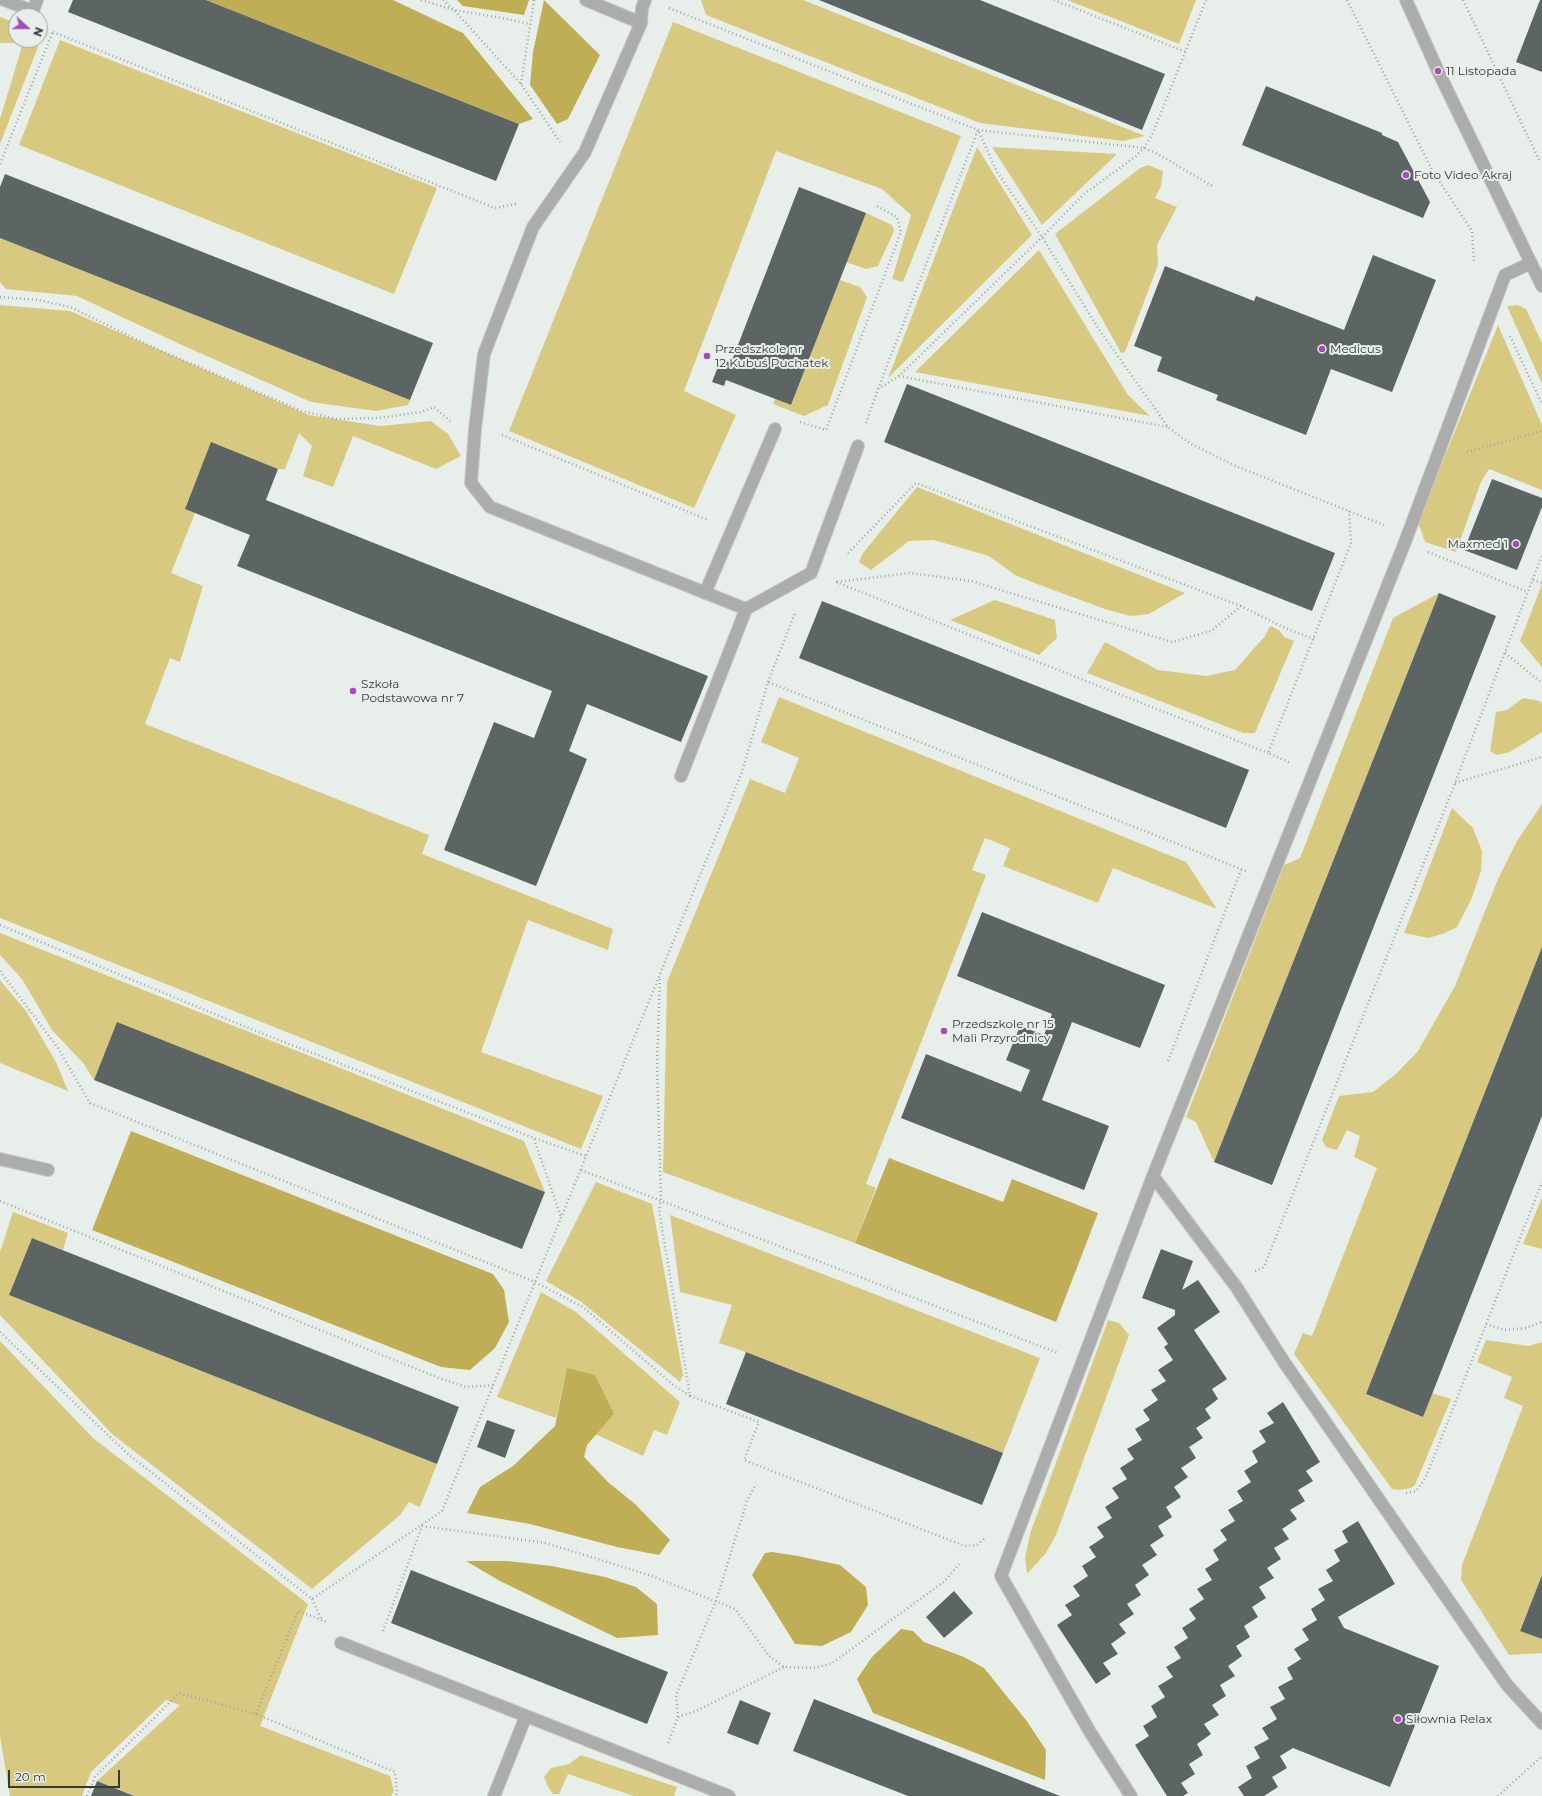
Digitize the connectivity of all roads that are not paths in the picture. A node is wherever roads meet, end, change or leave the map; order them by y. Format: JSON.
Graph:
{"nodes":[{"id":1,"x":4,"y":0,"type":"edge"},
{"id":2,"x":37,"y":0,"type":"edge"},
{"id":3,"x":586,"y":0,"type":"edge"},
{"id":4,"x":645,"y":0,"type":"edge"},
{"id":5,"x":1406,"y":0,"type":"edge"},
{"id":6,"x":641,"y":23,"type":"junction"},
{"id":7,"x":1530,"y":262,"type":"junction"},
{"id":8,"x":1542,"y":286,"type":"edge"},
{"id":9,"x":776,"y":430,"type":"dead end"},
{"id":10,"x":858,"y":446,"type":"road end"},
{"id":11,"x":705,"y":593,"type":"junction"},
{"id":12,"x":746,"y":609,"type":"junction"},
{"id":13,"x":681,"y":776,"type":"dead end"},
{"id":14,"x":0,"y":1159,"type":"edge"},
{"id":15,"x":48,"y":1170,"type":"dead end"},
{"id":16,"x":1153,"y":1176,"type":"junction"},
{"id":17,"x":341,"y":1643,"type":"dead end"},
{"id":18,"x":526,"y":1716,"type":"junction"},
{"id":19,"x":1542,"y":1723,"type":"edge"},
{"id":20,"x":494,"y":1796,"type":"edge"},
{"id":21,"x":729,"y":1796,"type":"edge"},
{"id":22,"x":1131,"y":1796,"type":"edge"}],
"edges":[{"from":1,"to":2,"type":"street"},
{"from":3,"to":6,"type":"street"},
{"from":4,"to":6,"type":"street"},
{"from":5,"to":7,"type":"street"},
{"from":6,"to":11,"type":"street"},
{"from":7,"to":8,"type":"street"},
{"from":7,"to":16,"type":"street"},
{"from":9,"to":11,"type":"street"},
{"from":10,"to":12,"type":"street"},
{"from":11,"to":12,"type":"street"},
{"from":12,"to":13,"type":"street"},
{"from":14,"to":15,"type":"street"},
{"from":16,"to":19,"type":"street"},
{"from":16,"to":22,"type":"street"},
{"from":17,"to":18,"type":"street"},
{"from":18,"to":20,"type":"street"},
{"from":18,"to":21,"type":"street"}]}
